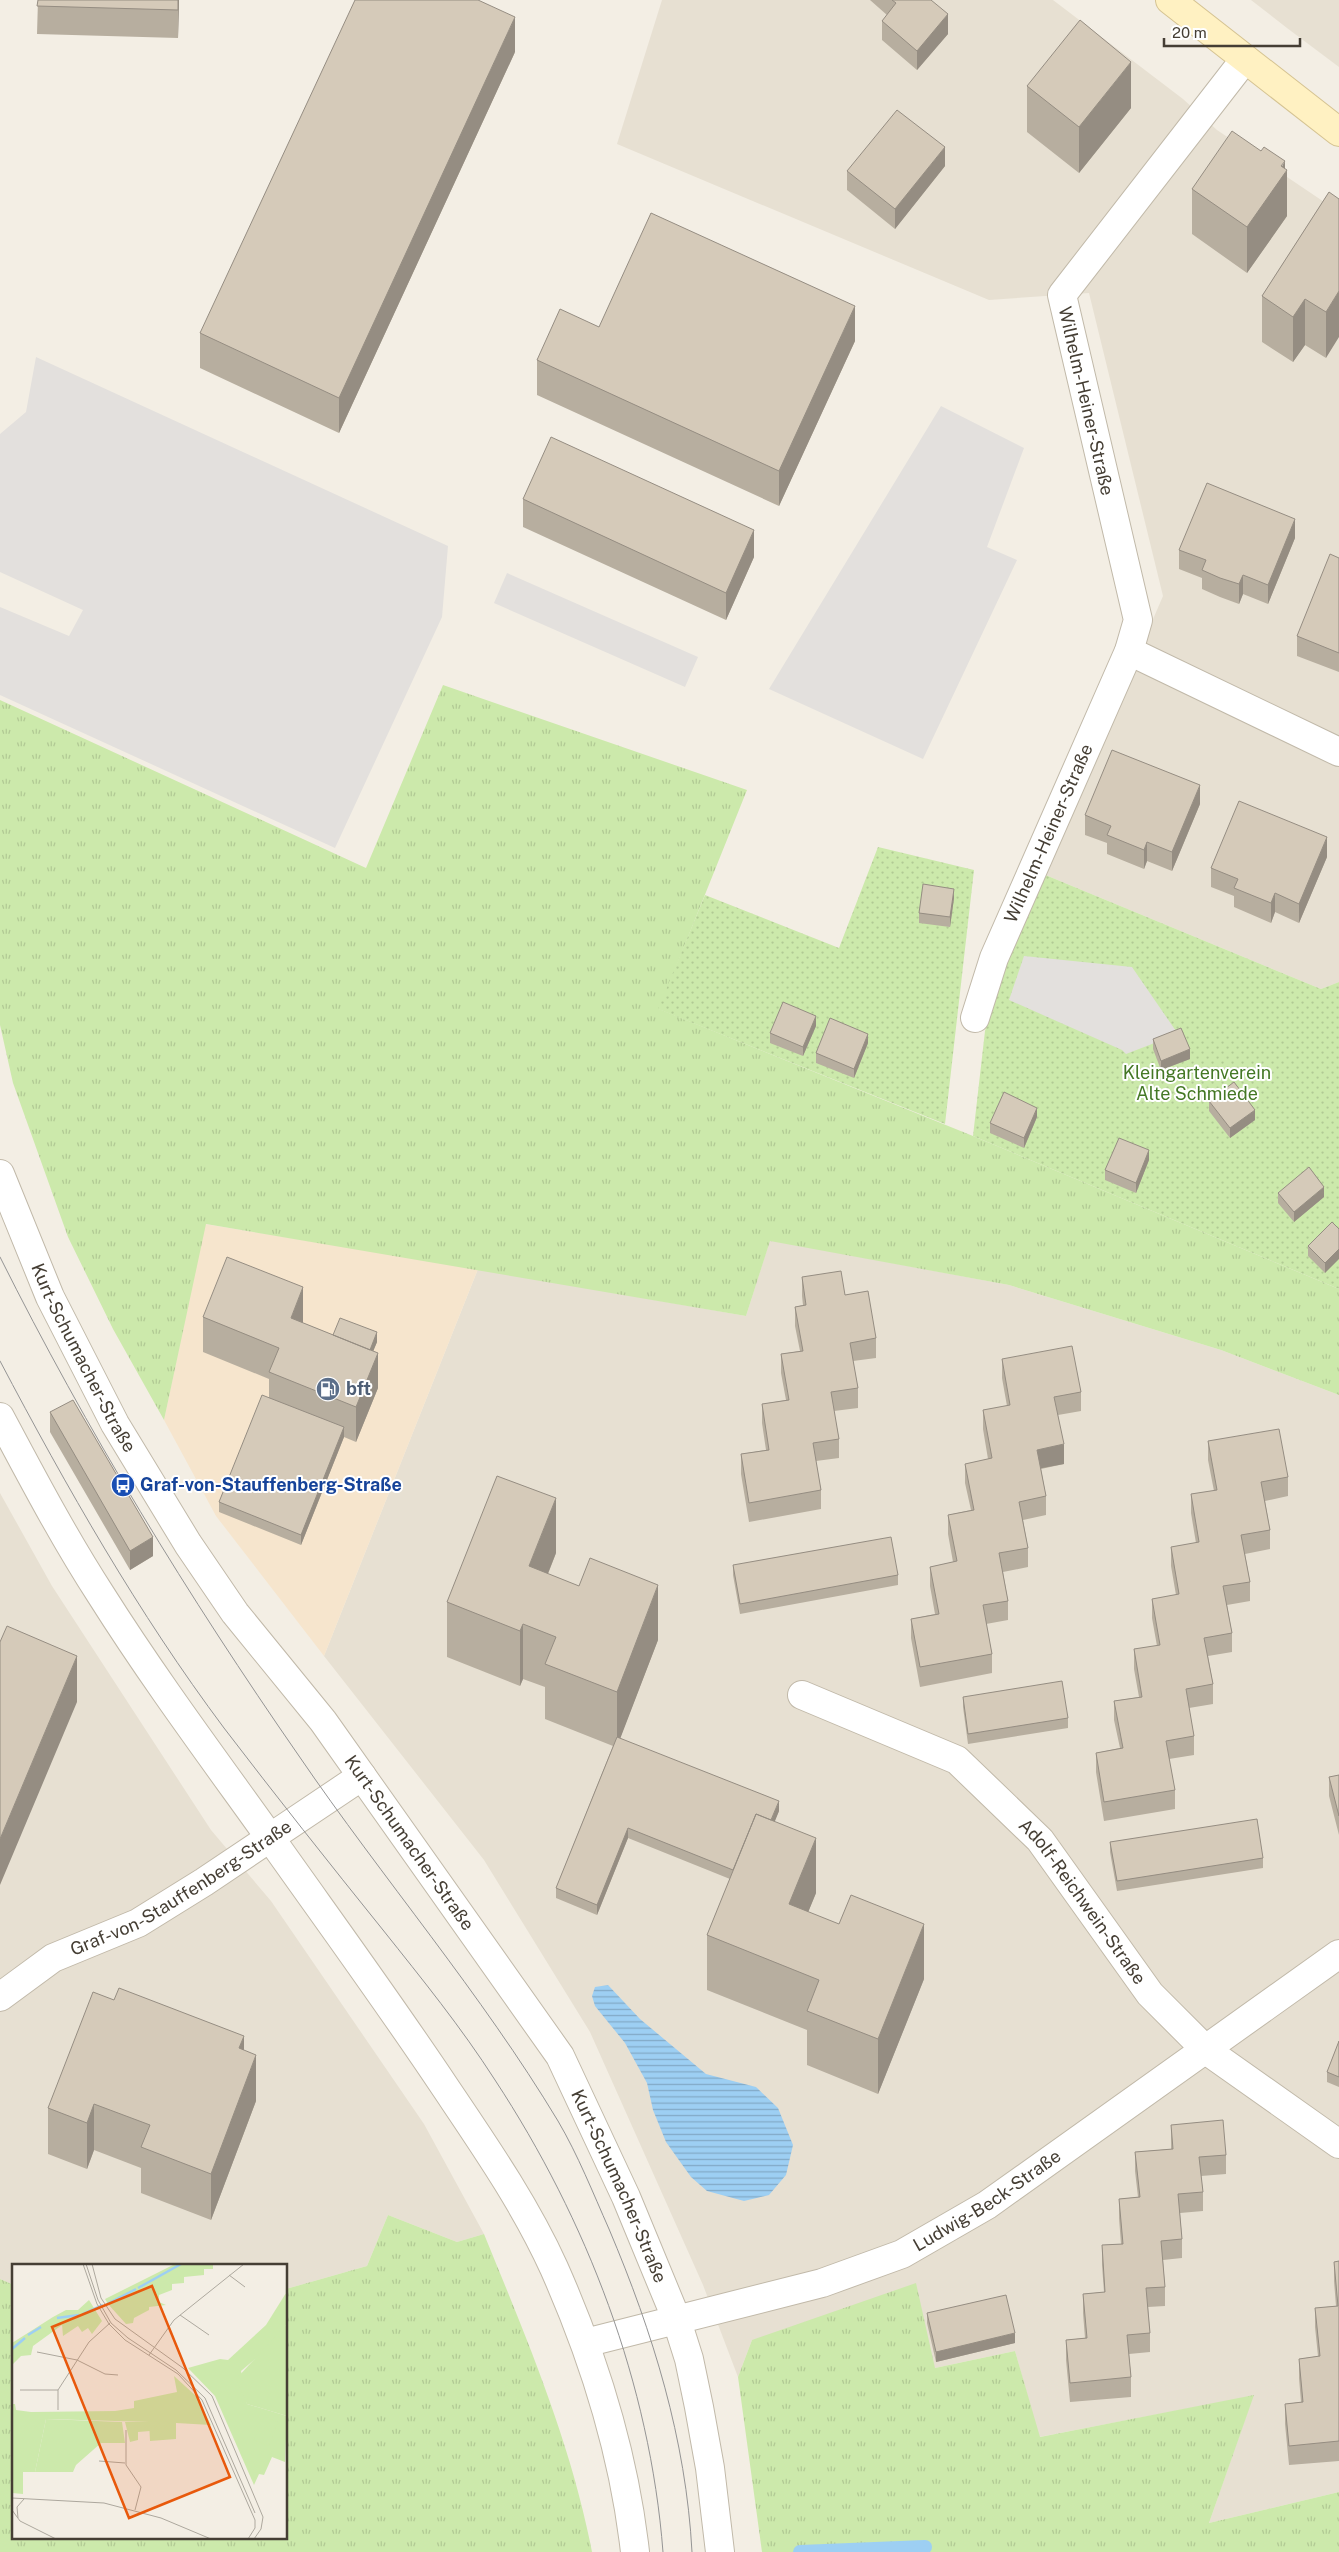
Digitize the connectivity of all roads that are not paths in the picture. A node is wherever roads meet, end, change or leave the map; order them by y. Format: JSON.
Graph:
{"nodes":[{"id":1,"x":1170,"y":0,"type":"edge"},
{"id":2,"x":1245,"y":59,"type":"junction"},
{"id":3,"x":1339,"y":132,"type":"edge"},
{"id":4,"x":1129,"y":651,"type":"junction"},
{"id":5,"x":1339,"y":752,"type":"edge"},
{"id":6,"x":975,"y":1018,"type":"dead end"},
{"id":7,"x":0,"y":1174,"type":"edge"},
{"id":8,"x":0,"y":1417,"type":"edge"},
{"id":9,"x":802,"y":1695,"type":"dead end"},
{"id":10,"x":362,"y":1776,"type":"junction"},
{"id":11,"x":269,"y":1837,"type":"junction"},
{"id":12,"x":1339,"y":1954,"type":"edge"},
{"id":13,"x":0,"y":1997,"type":"edge"},
{"id":14,"x":1206,"y":2050,"type":"junction"},
{"id":15,"x":1339,"y":2144,"type":"edge"},
{"id":16,"x":676,"y":2318,"type":"junction"},
{"id":17,"x":585,"y":2342,"type":"junction"},
{"id":18,"x":635,"y":2552,"type":"edge"},
{"id":19,"x":720,"y":2552,"type":"edge"}],
"edges":[{"from":1,"to":2,"type":"main road"},
{"from":2,"to":3,"type":"main road"},
{"from":2,"to":4,"type":"street","name":"Wilhelm-Heiner-Straße"},
{"from":4,"to":5,"type":"street"},
{"from":4,"to":6,"type":"street","name":"Wilhelm-Heiner-Straße"},
{"from":7,"to":10,"type":"street","name":"Kurt-Schumacher-Straße"},
{"from":8,"to":11,"type":"street"},
{"from":9,"to":14,"type":"street","name":"Adolf-Reichwein-Straße"},
{"from":10,"to":11,"type":"street","name":"Graf-von-Stauffenberg-Straße"},
{"from":10,"to":16,"type":"street","name":"Kurt-Schumacher-Straße"},
{"from":11,"to":13,"type":"street","name":"Graf-von-Stauffenberg-Straße"},
{"from":11,"to":17,"type":"street"},
{"from":12,"to":14,"type":"street","name":"Ludwig-Beck-Straße"},
{"from":14,"to":15,"type":"street","name":"Adolf-Reichwein-Straße"},
{"from":14,"to":16,"type":"street","name":"Ludwig-Beck-Straße"},
{"from":16,"to":17,"type":"street","name":"Ludwig-Beck-Straße"},
{"from":16,"to":19,"type":"street","name":"Kurt-Schumacher-Straße"},
{"from":17,"to":18,"type":"street"}]}
